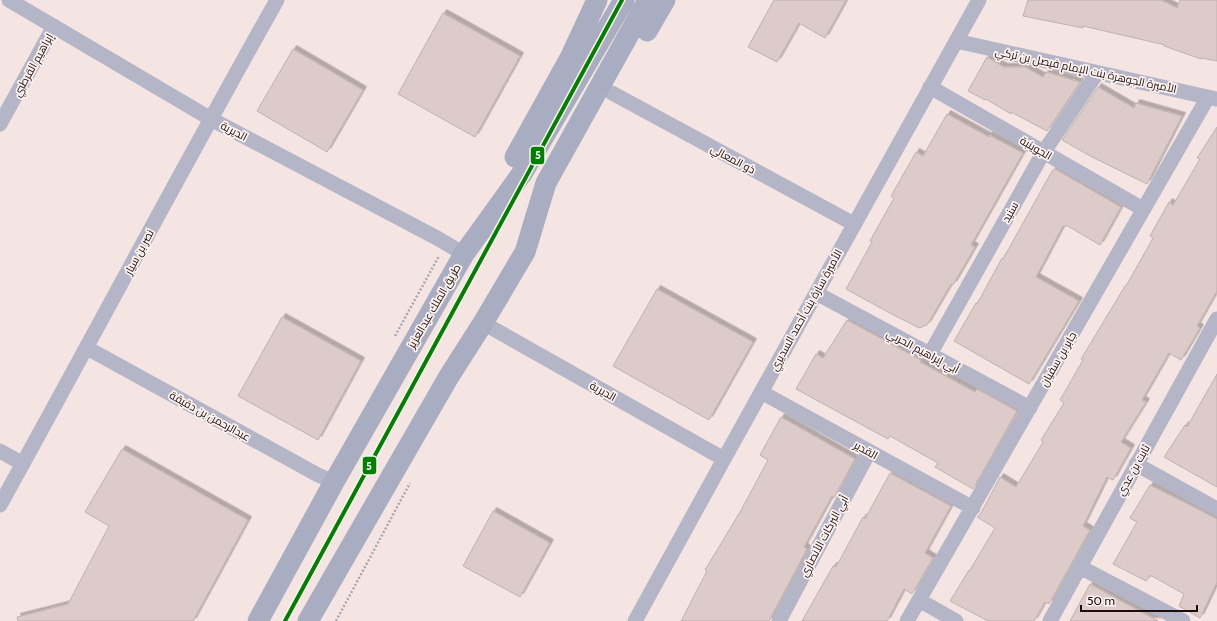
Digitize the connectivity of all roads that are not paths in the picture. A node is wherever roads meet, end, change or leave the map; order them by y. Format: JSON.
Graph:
{"nodes":[{"id":1,"x":9,"y":0,"type":"edge"},
{"id":2,"x":597,"y":0,"type":"edge"},
{"id":3,"x":624,"y":0,"type":"edge"},
{"id":4,"x":648,"y":0,"type":"edge"},
{"id":5,"x":665,"y":0,"type":"edge"},
{"id":6,"x":979,"y":0,"type":"edge"},
{"id":7,"x":272,"y":2,"type":"edge"},
{"id":8,"x":54,"y":26,"type":"junction"},
{"id":9,"x":956,"y":42,"type":"junction"},
{"id":10,"x":1097,"y":73,"type":"junction"},
{"id":11,"x":930,"y":86,"type":"junction"},
{"id":12,"x":612,"y":93,"type":"junction"},
{"id":13,"x":1212,"y":98,"type":"edge"},
{"id":14,"x":211,"y":118,"type":"junction"},
{"id":15,"x":0,"y":124,"type":"edge"},
{"id":16,"x":1044,"y":153,"type":"junction"},
{"id":17,"x":1143,"y":209,"type":"junction"},
{"id":18,"x":854,"y":224,"type":"junction"},
{"id":19,"x":480,"y":231,"type":"junction"},
{"id":20,"x":525,"y":252,"type":"junction"},
{"id":21,"x":464,"y":254,"type":"junction"},
{"id":22,"x":816,"y":293,"type":"junction"},
{"id":23,"x":1217,"y":319,"type":"edge"},
{"id":24,"x":483,"y":323,"type":"junction"},
{"id":25,"x":87,"y":348,"type":"junction"},
{"id":26,"x":930,"y":354,"type":"junction"},
{"id":27,"x":761,"y":392,"type":"junction"},
{"id":28,"x":1030,"y":408,"type":"junction"},
{"id":29,"x":0,"y":451,"type":"edge"},
{"id":30,"x":869,"y":452,"type":"junction"},
{"id":31,"x":724,"y":459,"type":"junction"},
{"id":32,"x":23,"y":464,"type":"junction"},
{"id":33,"x":1136,"y":464,"type":"junction"},
{"id":34,"x":334,"y":482,"type":"junction"},
{"id":35,"x":0,"y":505,"type":"edge"},
{"id":36,"x":972,"y":508,"type":"junction"},
{"id":37,"x":1217,"y":509,"type":"edge"},
{"id":38,"x":1080,"y":567,"type":"junction"},
{"id":39,"x":920,"y":600,"type":"junction"},
{"id":40,"x":258,"y":621,"type":"edge"},
{"id":41,"x":308,"y":621,"type":"edge"},
{"id":42,"x":635,"y":621,"type":"edge"},
{"id":43,"x":780,"y":621,"type":"edge"},
{"id":44,"x":907,"y":621,"type":"edge"},
{"id":45,"x":956,"y":621,"type":"edge"},
{"id":46,"x":1050,"y":621,"type":"edge"},
{"id":47,"x":1183,"y":621,"type":"edge"}],
"edges":[{"from":1,"to":8,"type":"street","name":"الديرية"},
{"from":2,"to":19,"type":"main road"},
{"from":3,"to":19,"type":"main road","name":"طريق الملك عبدالعزيز"},
{"from":4,"to":20,"type":"main road"},
{"from":5,"to":12,"type":"main road"},
{"from":6,"to":9,"type":"street","name":"الأميرة سارة بنت أحمد السديري"},
{"from":7,"to":14,"type":"street","name":"نصر بن سيار"},
{"from":8,"to":14,"type":"street","name":"الديرية"},
{"from":8,"to":15,"type":"street","name":"إبراهيم القرطبي"},
{"from":9,"to":10,"type":"street","name":"الأميرة الجوهرة بنت الإمام فيصل بن تركي"},
{"from":9,"to":11,"type":"street","name":"الأميرة سارة بنت أحمد السديري"},
{"from":10,"to":13,"type":"street","name":"الأميرة الجوهرة بنت الإمام فيصل بن تركي"},
{"from":10,"to":16,"type":"street","name":"سنيد"},
{"from":11,"to":16,"type":"street","name":"الجوينبة"},
{"from":11,"to":18,"type":"street","name":"الأميرة سارة بنت أحمد السديري"},
{"from":12,"to":18,"type":"street","name":"ذو المعالي"},
{"from":12,"to":20,"type":"main road"},
{"from":13,"to":17,"type":"street","name":"جابر بن سفيان"},
{"from":14,"to":21,"type":"street","name":"الديرية"},
{"from":14,"to":25,"type":"street","name":"نصر بن سيار"},
{"from":16,"to":17,"type":"street","name":"الجوينبة"},
{"from":16,"to":26,"type":"street","name":"سنيد"},
{"from":17,"to":28,"type":"street","name":"جابر بن سفيان"},
{"from":18,"to":22,"type":"street","name":"الأميرة سارة بنت أحمد السديري"},
{"from":19,"to":21,"type":"main road","name":"طريق الملك عبدالعزيز"},
{"from":20,"to":24,"type":"main road"},
{"from":21,"to":34,"type":"main road","name":"طريق الملك عبدالعزيز"},
{"from":22,"to":26,"type":"street","name":"أبي إبراهيم الحربي"},
{"from":22,"to":27,"type":"street","name":"الأميرة سارة بنت أحمد السديري"},
{"from":23,"to":33,"type":"street","name":"ثابت بن عدي"},
{"from":24,"to":31,"type":"street","name":"الديرية"},
{"from":24,"to":41,"type":"main road"},
{"from":25,"to":32,"type":"street","name":"نصر بن سيار"},
{"from":25,"to":34,"type":"street","name":"عبدالرحمن بن دقيقة"},
{"from":26,"to":28,"type":"street","name":"أبي إبراهيم الحربي"},
{"from":27,"to":30,"type":"street","name":"القدير"},
{"from":27,"to":31,"type":"street","name":"الأميرة سارة بنت أحمد السديري"},
{"from":28,"to":36,"type":"street","name":"جابر بن سفيان"},
{"from":29,"to":32,"type":"street"},
{"from":30,"to":36,"type":"street","name":"القدير"},
{"from":30,"to":43,"type":"street","name":"أبي البركات الأنصاري"},
{"from":31,"to":42,"type":"street","name":"الأميرة سارة بنت أحمد السديري"},
{"from":32,"to":35,"type":"street","name":"نصر بن سيار"},
{"from":33,"to":37,"type":"street"},
{"from":33,"to":38,"type":"street","name":"ثابت بن عدي"},
{"from":34,"to":40,"type":"main road","name":"طريق الملك عبدالعزيز"},
{"from":36,"to":39,"type":"street","name":"جابر بن سفيان"},
{"from":38,"to":46,"type":"street","name":"ثابت بن عدي"},
{"from":38,"to":47,"type":"street"},
{"from":39,"to":44,"type":"street","name":"جابر بن سفيان"},
{"from":39,"to":45,"type":"street"}]}
